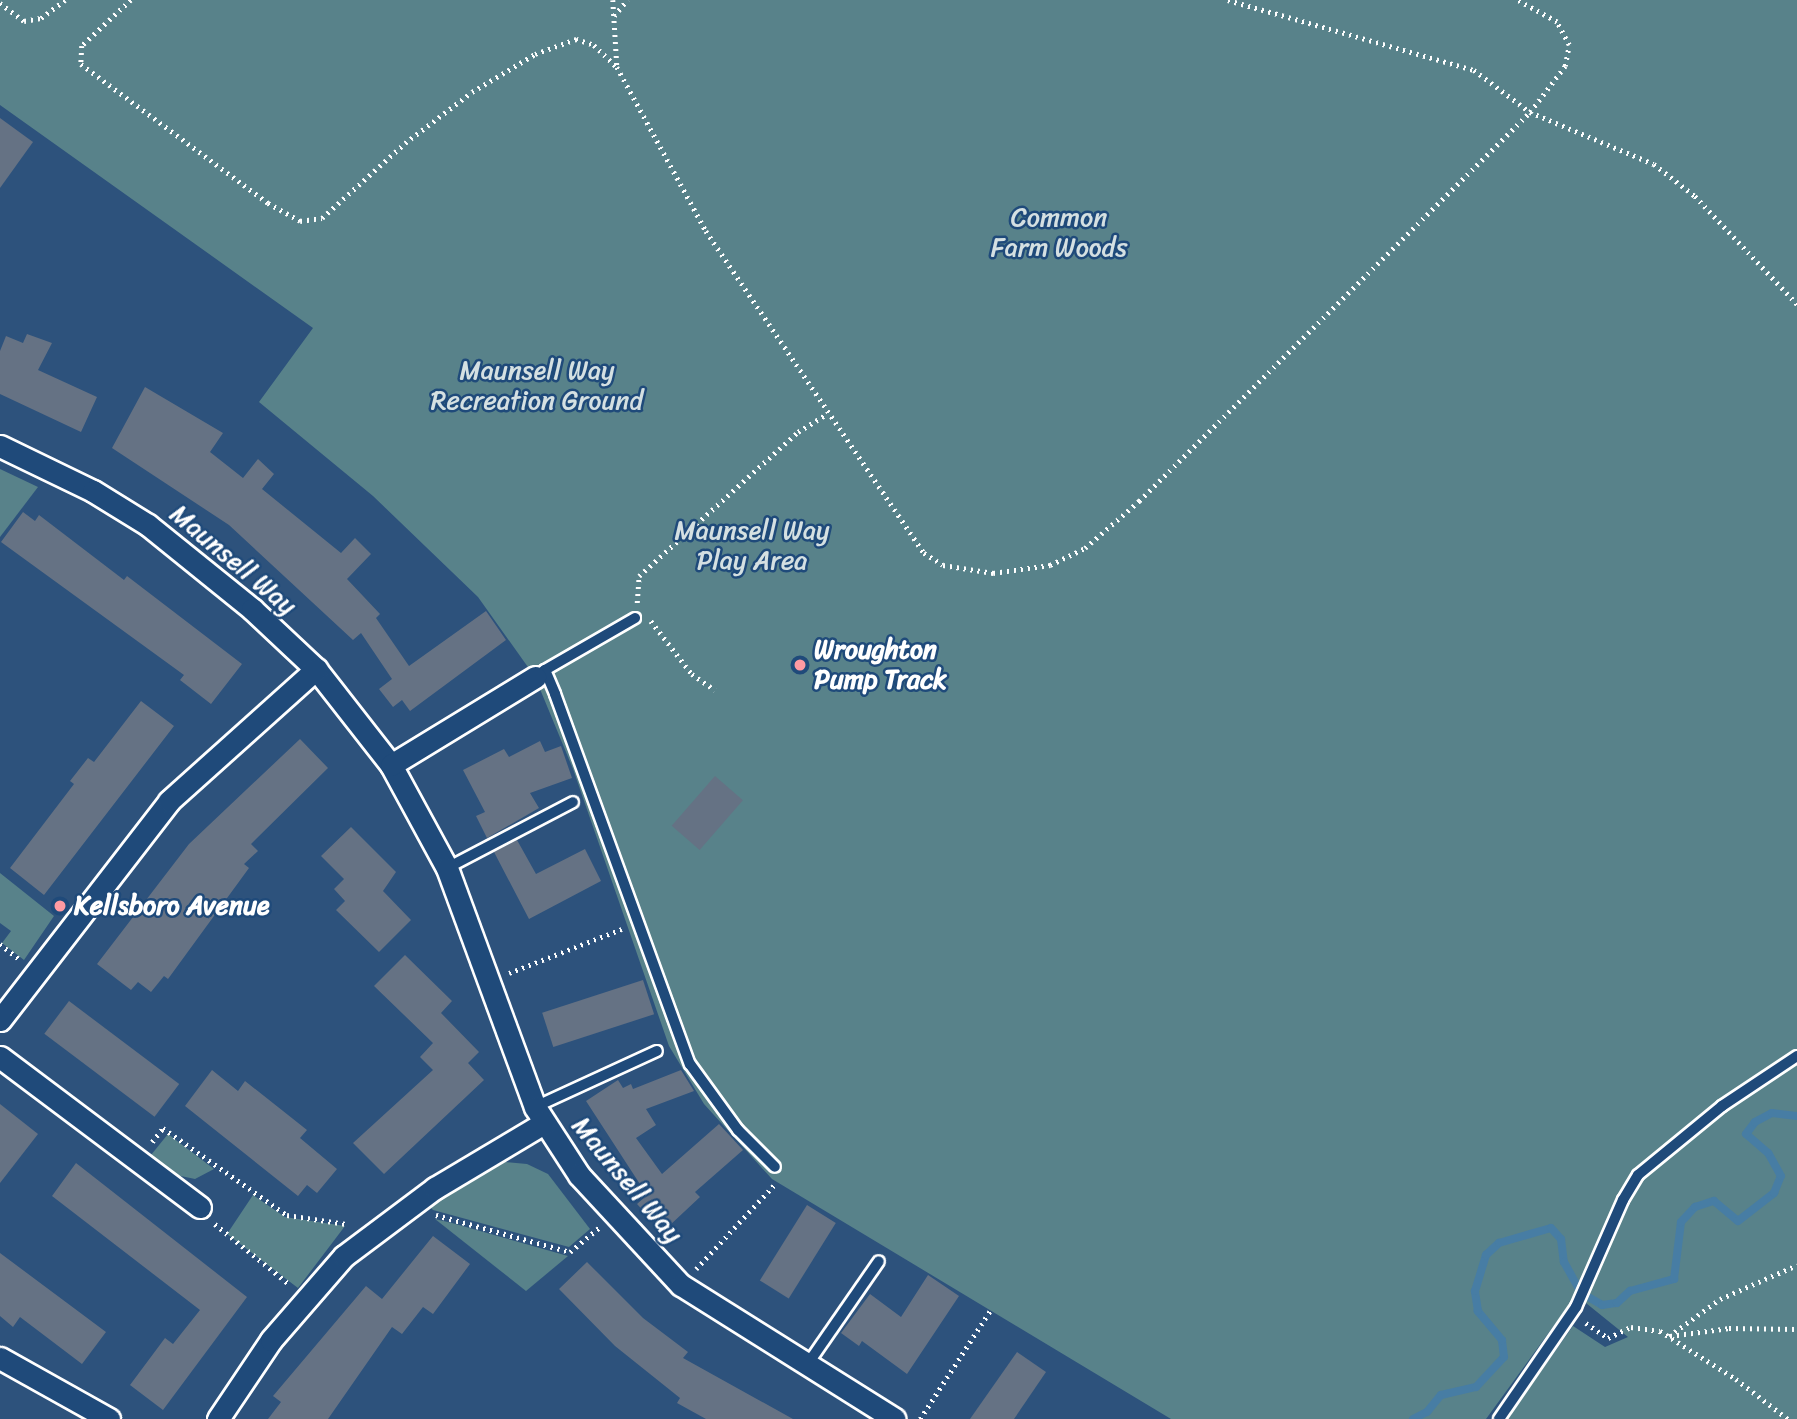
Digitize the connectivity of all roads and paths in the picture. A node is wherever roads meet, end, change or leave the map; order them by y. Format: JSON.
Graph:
{"nodes":[{"id":1,"x":65,"y":0,"type":"edge"},
{"id":2,"x":131,"y":0,"type":"edge"},
{"id":3,"x":613,"y":0,"type":"edge"},
{"id":4,"x":627,"y":0,"type":"edge"},
{"id":5,"x":1228,"y":0,"type":"edge"},
{"id":6,"x":1517,"y":0,"type":"edge"},
{"id":7,"x":0,"y":3,"type":"edge"},
{"id":8,"x":614,"y":16,"type":"junction"},
{"id":9,"x":617,"y":67,"type":"junction"},
{"id":10,"x":1530,"y":112,"type":"junction"},
{"id":11,"x":1797,"y":304,"type":"edge"},
{"id":12,"x":827,"y":414,"type":"junction"},
{"id":13,"x":0,"y":446,"type":"edge"},
{"id":14,"x":637,"y":603,"type":"dead end"},
{"id":15,"x":635,"y":618,"type":"dead end"},
{"id":16,"x":316,"y":669,"type":"junction"},
{"id":17,"x":540,"y":673,"type":"junction"},
{"id":18,"x":391,"y":765,"type":"junction"},
{"id":19,"x":573,"y":802,"type":"dead end"},
{"id":20,"x":447,"y":868,"type":"junction"},
{"id":21,"x":635,"y":924,"type":"junction"},
{"id":22,"x":490,"y":981,"type":"junction"},
{"id":23,"x":0,"y":1020,"type":"edge"},
{"id":24,"x":657,"y":1051,"type":"dead end"},
{"id":25,"x":0,"y":1056,"type":"edge"},
{"id":26,"x":1797,"y":1056,"type":"edge"},
{"id":27,"x":539,"y":1115,"type":"junction"},
{"id":28,"x":138,"y":1160,"type":"junction"},
{"id":29,"x":775,"y":1167,"type":"joint"},
{"id":30,"x":410,"y":1205,"type":"junction"},
{"id":31,"x":200,"y":1207,"type":"joint"},
{"id":32,"x":610,"y":1213,"type":"junction"},
{"id":33,"x":369,"y":1234,"type":"junction"},
{"id":34,"x":879,"y":1261,"type":"dead end"},
{"id":35,"x":1797,"y":1265,"type":"edge"},
{"id":36,"x":681,"y":1285,"type":"junction"},
{"id":37,"x":307,"y":1297,"type":"junction"},
{"id":38,"x":990,"y":1311,"type":"dead end"},
{"id":39,"x":1573,"y":1313,"type":"junction"},
{"id":40,"x":1797,"y":1329,"type":"edge"},
{"id":41,"x":1669,"y":1336,"type":"junction"},
{"id":42,"x":0,"y":1358,"type":"edge"},
{"id":43,"x":806,"y":1366,"type":"junction"},
{"id":44,"x":109,"y":1419,"type":"edge"},
{"id":45,"x":218,"y":1419,"type":"edge"},
{"id":46,"x":895,"y":1419,"type":"edge"},
{"id":47,"x":920,"y":1419,"type":"edge"},
{"id":48,"x":1499,"y":1419,"type":"edge"},
{"id":49,"x":1788,"y":1419,"type":"edge"}],
"edges":[{"from":1,"to":7,"type":"path"},
{"from":2,"to":9,"type":"path"},
{"from":3,"to":8,"type":"path"},
{"from":4,"to":8,"type":"path"},
{"from":5,"to":10,"type":"path"},
{"from":6,"to":10,"type":"path"},
{"from":8,"to":9,"type":"path"},
{"from":9,"to":12,"type":"path"},
{"from":10,"to":11,"type":"path"},
{"from":10,"to":12,"type":"path"},
{"from":12,"to":14,"type":"path"},
{"from":13,"to":16,"type":"street","name":"Maunsell Way"},
{"from":15,"to":17,"type":"lane"},
{"from":16,"to":18,"type":"street","name":"Maunsell Way"},
{"from":16,"to":23,"type":"street"},
{"from":17,"to":18,"type":"street"},
{"from":17,"to":21,"type":"lane"},
{"from":18,"to":20,"type":"street","name":"Maunsell Way"},
{"from":19,"to":20,"type":"lane"},
{"from":20,"to":22,"type":"street","name":"Maunsell Way"},
{"from":21,"to":22,"type":"path"},
{"from":21,"to":29,"type":"lane"},
{"from":22,"to":27,"type":"street","name":"Maunsell Way"},
{"from":24,"to":27,"type":"lane","name":"Maunsell Way"},
{"from":25,"to":28,"type":"street"},
{"from":26,"to":39,"type":"lane"},
{"from":27,"to":30,"type":"street"},
{"from":27,"to":32,"type":"street","name":"Maunsell Way"},
{"from":28,"to":31,"type":"street"},
{"from":28,"to":33,"type":"path"},
{"from":29,"to":36,"type":"path","name":"Maunsell Way"},
{"from":30,"to":32,"type":"path"},
{"from":30,"to":33,"type":"street"},
{"from":31,"to":37,"type":"path"},
{"from":32,"to":36,"type":"street","name":"Maunsell Way"},
{"from":33,"to":37,"type":"street"},
{"from":34,"to":43,"type":"lane"},
{"from":35,"to":41,"type":"path"},
{"from":36,"to":43,"type":"street","name":"Maunsell Way"},
{"from":37,"to":45,"type":"street"},
{"from":38,"to":47,"type":"path"},
{"from":39,"to":41,"type":"path"},
{"from":39,"to":48,"type":"lane"},
{"from":40,"to":41,"type":"path"},
{"from":41,"to":49,"type":"path"},
{"from":42,"to":44,"type":"street"},
{"from":43,"to":46,"type":"street","name":"Maunsell Way"}]}
